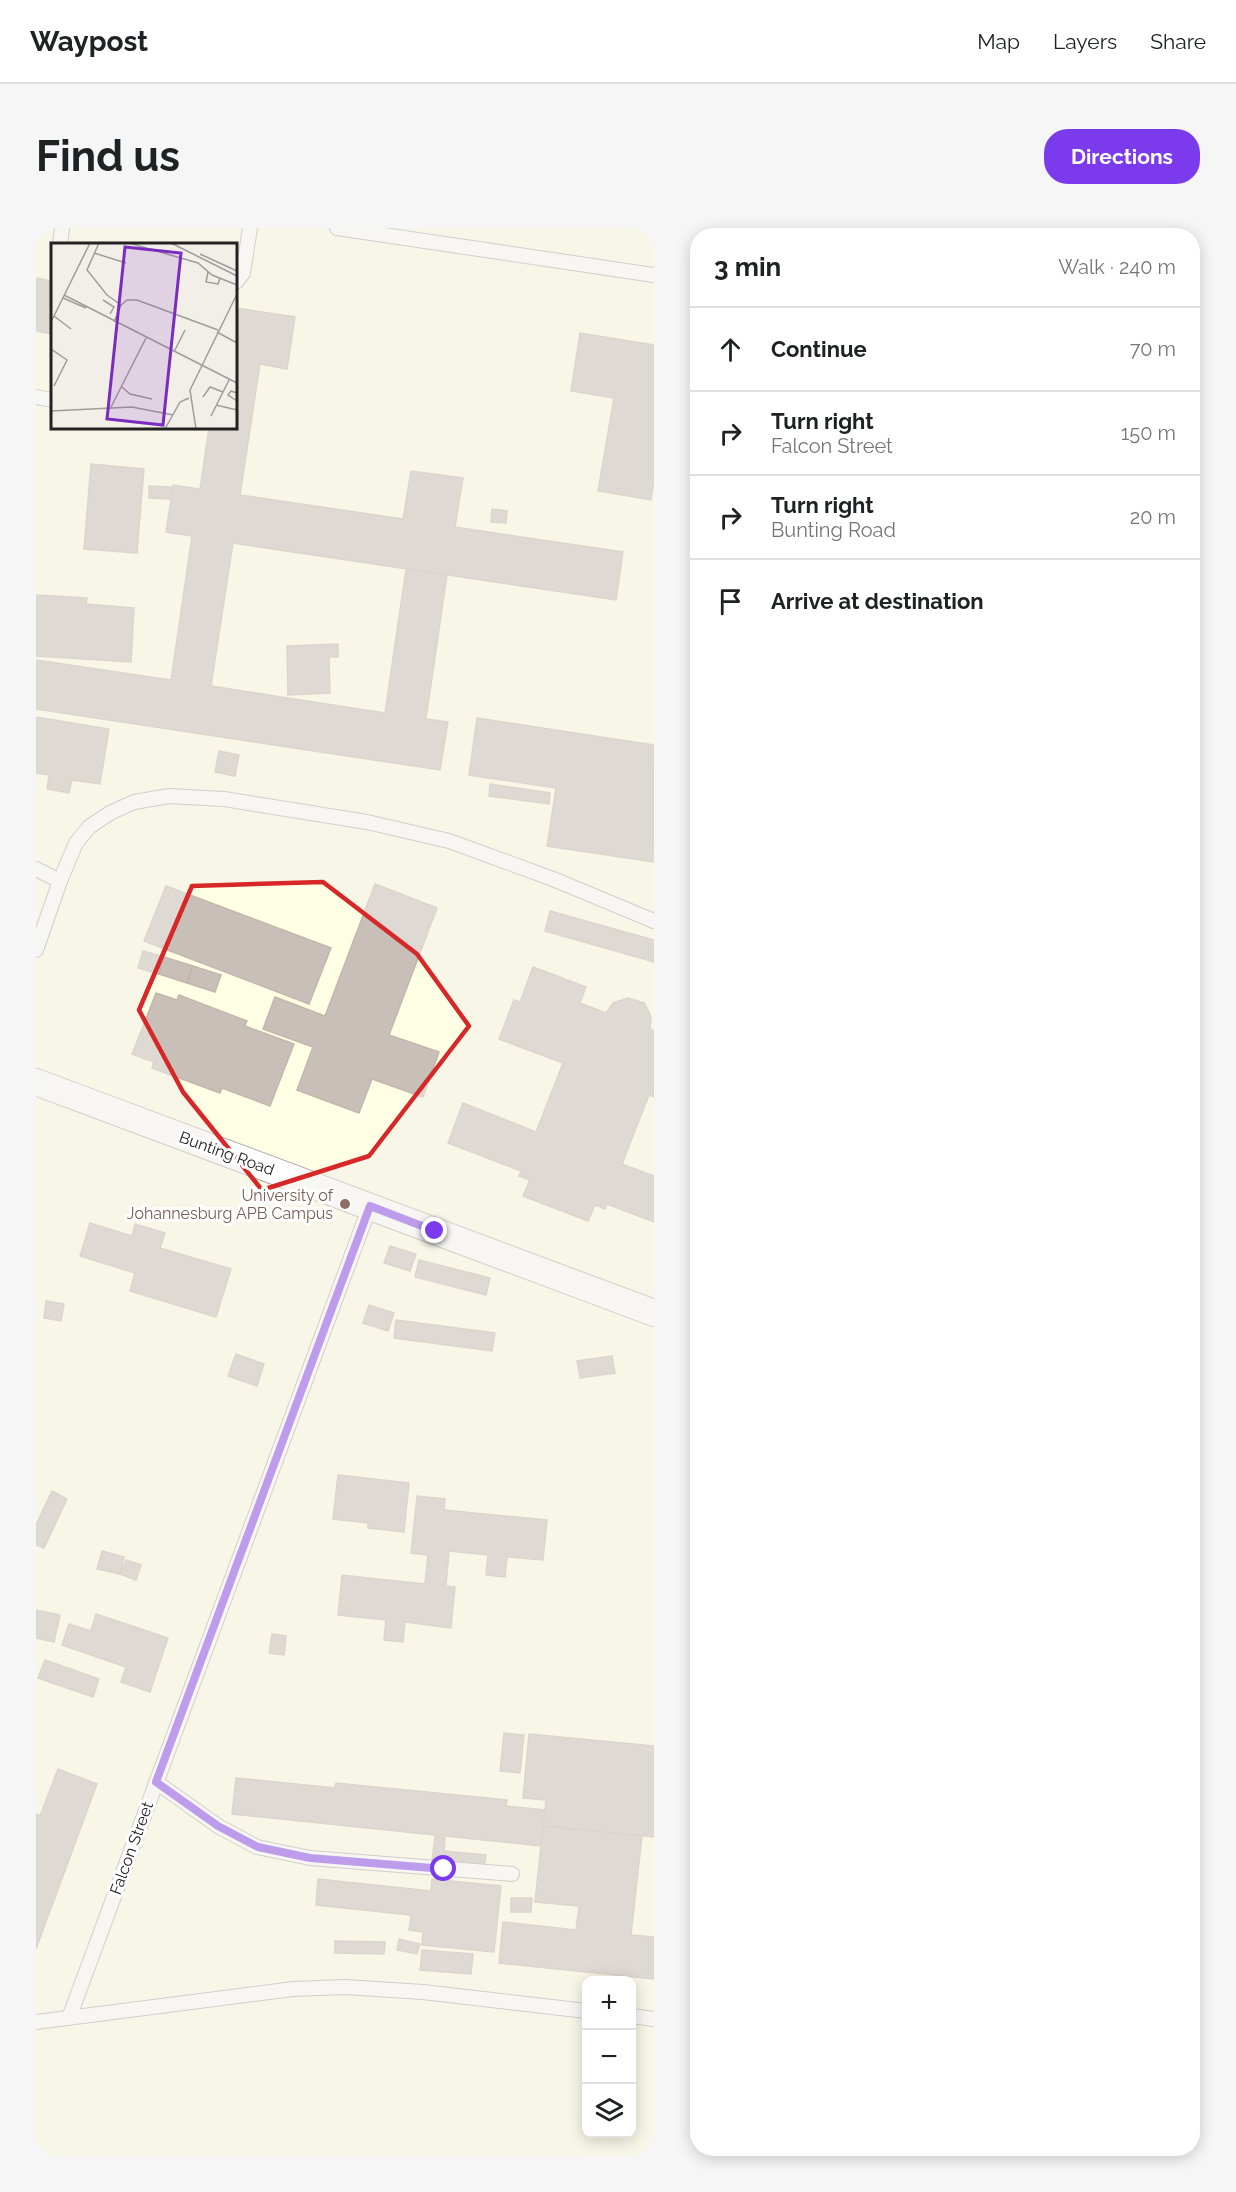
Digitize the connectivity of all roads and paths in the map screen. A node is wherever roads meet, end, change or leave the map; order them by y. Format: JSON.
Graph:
{"nodes":[{"id":1,"x":62,"y":228,"type":"edge"},
{"id":2,"x":250,"y":228,"type":"edge"},
{"id":3,"x":338,"y":228,"type":"edge"},
{"id":4,"x":60,"y":243,"type":"edge"},
{"id":5,"x":654,"y":275,"type":"edge"},
{"id":6,"x":237,"y":281,"type":"edge"},
{"id":7,"x":36,"y":397,"type":"edge"},
{"id":8,"x":51,"y":400,"type":"edge"},
{"id":9,"x":36,"y":869,"type":"edge"},
{"id":10,"x":60,"y":881,"type":"junction"},
{"id":11,"x":654,"y":921,"type":"edge"},
{"id":12,"x":36,"y":950,"type":"edge"},
{"id":13,"x":36,"y":1082,"type":"edge"},
{"id":14,"x":370,"y":1206,"type":"junction"},
{"id":15,"x":654,"y":1312,"type":"edge"},
{"id":16,"x":156,"y":1782,"type":"junction"},
{"id":17,"x":512,"y":1874,"type":"dead end"},
{"id":18,"x":582,"y":2011,"type":"edge"},
{"id":19,"x":636,"y":2017,"type":"edge"},
{"id":20,"x":69,"y":2018,"type":"junction"},
{"id":21,"x":654,"y":2019,"type":"edge"},
{"id":22,"x":36,"y":2022,"type":"edge"}],
"edges":[{"from":1,"to":4,"type":"lane"},
{"from":2,"to":6,"type":"lane"},
{"from":3,"to":5,"type":"lane"},
{"from":7,"to":8,"type":"lane"},
{"from":9,"to":10,"type":"lane"},
{"from":10,"to":11,"type":"lane"},
{"from":10,"to":12,"type":"lane"},
{"from":13,"to":14,"type":"street","name":"Bunting Road"},
{"from":14,"to":15,"type":"street","name":"Bunting Road"},
{"from":14,"to":16,"type":"lane","name":"Falcon Street"},
{"from":16,"to":17,"type":"lane"},
{"from":16,"to":20,"type":"lane","name":"Falcon Street"},
{"from":18,"to":20,"type":"lane"},
{"from":19,"to":21,"type":"lane"},
{"from":20,"to":22,"type":"lane"}]}
